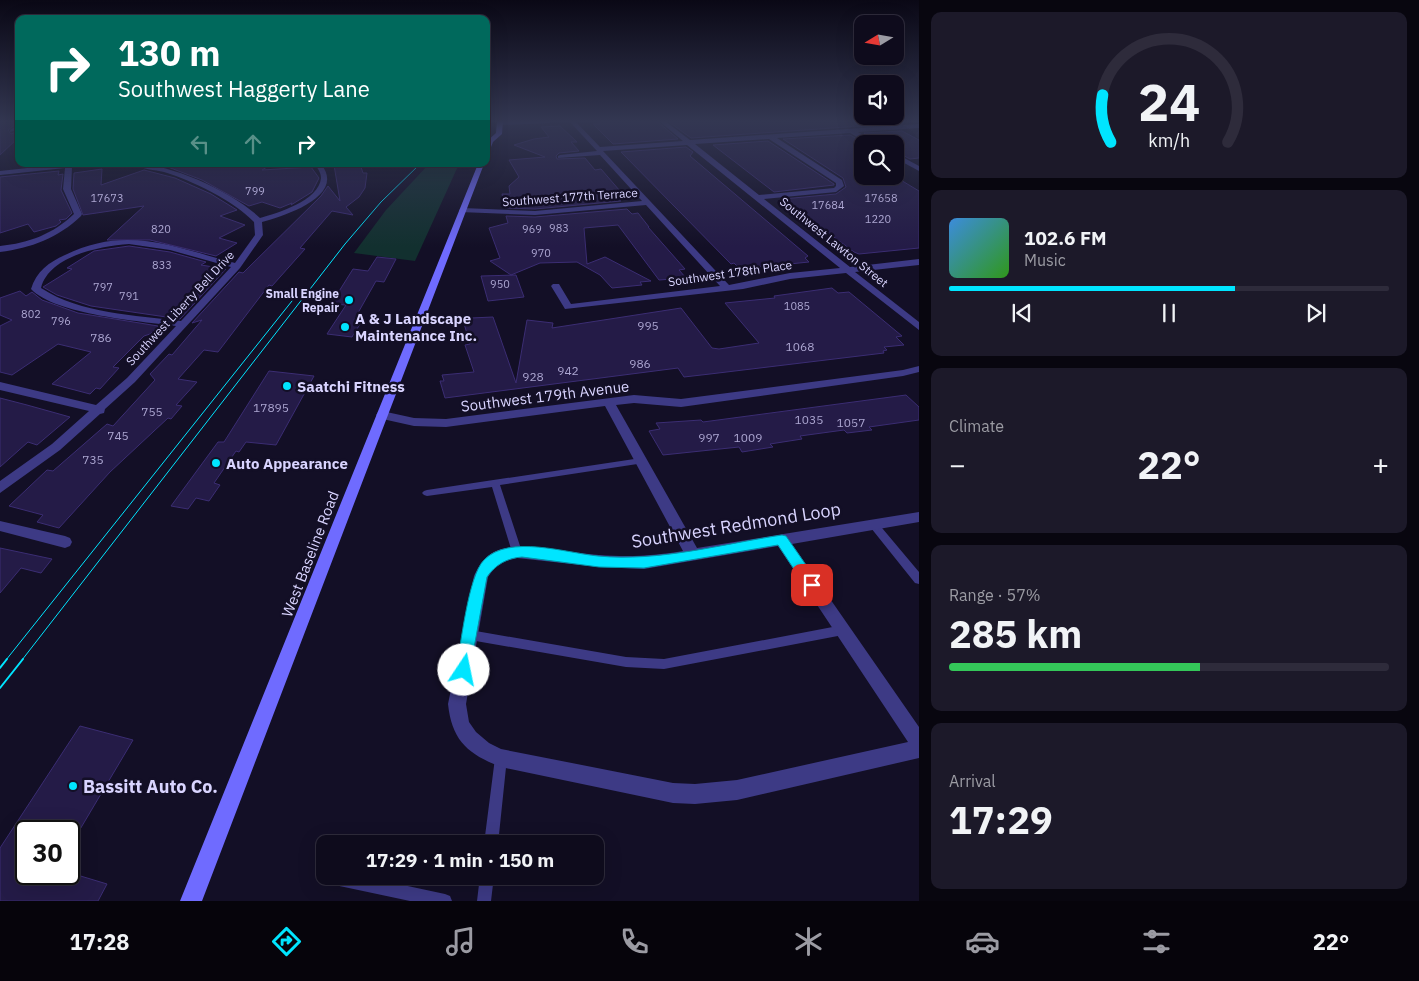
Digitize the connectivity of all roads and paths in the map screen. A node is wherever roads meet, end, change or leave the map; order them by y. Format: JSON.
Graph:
{"nodes":[{"id":1,"x":611,"y":163,"type":"edge"},
{"id":2,"x":716,"y":163,"type":"edge"},
{"id":3,"x":811,"y":163,"type":"edge"},
{"id":4,"x":46,"y":167,"type":"edge"},
{"id":5,"x":69,"y":167,"type":"edge"},
{"id":6,"x":158,"y":167,"type":"edge"},
{"id":7,"x":321,"y":167,"type":"edge"},
{"id":8,"x":480,"y":167,"type":"edge"},
{"id":9,"x":0,"y":173,"type":"edge"},
{"id":10,"x":758,"y":197,"type":"junction"},
{"id":11,"x":648,"y":203,"type":"junction"},
{"id":12,"x":463,"y":210,"type":"junction"},
{"id":13,"x":258,"y":221,"type":"junction"},
{"id":14,"x":0,"y":249,"type":"edge"},
{"id":15,"x":919,"y":262,"type":"edge"},
{"id":16,"x":237,"y":266,"type":"junction"},
{"id":17,"x":848,"y":270,"type":"junction"},
{"id":18,"x":556,"y":286,"type":"dead end"},
{"id":19,"x":728,"y":288,"type":"junction"},
{"id":20,"x":183,"y":324,"type":"junction"},
{"id":21,"x":919,"y":327,"type":"edge"},
{"id":22,"x":919,"y":369,"type":"edge"},
{"id":23,"x":0,"y":386,"type":"edge"},
{"id":24,"x":608,"y":402,"type":"junction"},
{"id":25,"x":100,"y":410,"type":"junction"},
{"id":26,"x":382,"y":416,"type":"junction"},
{"id":27,"x":641,"y":461,"type":"junction"},
{"id":28,"x":495,"y":483,"type":"junction"},
{"id":29,"x":0,"y":488,"type":"edge"},
{"id":30,"x":427,"y":493,"type":"dead end"},
{"id":31,"x":919,"y":517,"type":"edge"},
{"id":32,"x":874,"y":524,"type":"junction"},
{"id":33,"x":0,"y":526,"type":"edge"},
{"id":34,"x":782,"y":540,"type":"junction"},
{"id":35,"x":65,"y":542,"type":"dead end"},
{"id":36,"x":517,"y":552,"type":"junction"},
{"id":37,"x":693,"y":554,"type":"junction"},
{"id":38,"x":919,"y":580,"type":"edge"},
{"id":39,"x":843,"y":630,"type":"junction"},
{"id":40,"x":470,"y":635,"type":"junction"},
{"id":41,"x":919,"y":743,"type":"edge"},
{"id":42,"x":919,"y":749,"type":"edge"},
{"id":43,"x":501,"y":758,"type":"junction"},
{"id":44,"x":492,"y":835,"type":"edge"},
{"id":45,"x":368,"y":885,"type":"edge"},
{"id":46,"x":486,"y":885,"type":"edge"},
{"id":47,"x":191,"y":901,"type":"edge"},
{"id":48,"x":444,"y":901,"type":"edge"},
{"id":49,"x":484,"y":901,"type":"edge"}],
"edges":[{"from":1,"to":11,"type":"street"},
{"from":2,"to":10,"type":"street","name":"Southwest Lawton Street"},
{"from":3,"to":10,"type":"street"},
{"from":4,"to":9,"type":"street"},
{"from":5,"to":14,"type":"street"},
{"from":6,"to":13,"type":"street"},
{"from":7,"to":13,"type":"street"},
{"from":8,"to":12,"type":"main road","name":"West Baseline Road"},
{"from":10,"to":17,"type":"street","name":"Southwest Lawton Street"},
{"from":11,"to":12,"type":"street","name":"Southwest 177th Terrace"},
{"from":11,"to":19,"type":"street"},
{"from":12,"to":26,"type":"main road","name":"West Baseline Road"},
{"from":13,"to":16,"type":"street","name":"Southwest Liberty Bell Drive"},
{"from":15,"to":17,"type":"street","name":"Southwest 178th Place"},
{"from":16,"to":20,"type":"street","name":"Southwest Liberty Bell Drive"},
{"from":16,"to":20,"type":"street"},
{"from":17,"to":19,"type":"street","name":"Southwest 178th Place"},
{"from":17,"to":21,"type":"street","name":"Southwest Lawton Street"},
{"from":18,"to":19,"type":"street","name":"Southwest 178th Place"},
{"from":20,"to":25,"type":"street","name":"Southwest Liberty Bell Drive"},
{"from":22,"to":24,"type":"street","name":"Southwest 179th Avenue"},
{"from":23,"to":25,"type":"street"},
{"from":24,"to":26,"type":"street","name":"Southwest 179th Avenue"},
{"from":24,"to":27,"type":"street"},
{"from":25,"to":29,"type":"street","name":"Southwest Liberty Bell Drive"},
{"from":26,"to":47,"type":"main road","name":"West Baseline Road"},
{"from":27,"to":28,"type":"lane"},
{"from":27,"to":37,"type":"street"},
{"from":28,"to":30,"type":"lane"},
{"from":28,"to":36,"type":"lane"},
{"from":31,"to":32,"type":"street","name":"Southwest Redmond Loop"},
{"from":32,"to":34,"type":"street","name":"Southwest Redmond Loop"},
{"from":32,"to":38,"type":"lane"},
{"from":33,"to":35,"type":"street"},
{"from":34,"to":37,"type":"street","name":"Southwest Redmond Loop"},
{"from":34,"to":39,"type":"street"},
{"from":36,"to":37,"type":"street","name":"Southwest Redmond Loop"},
{"from":36,"to":40,"type":"street","name":"Southwest Redmond Loop"},
{"from":39,"to":40,"type":"lane"},
{"from":39,"to":41,"type":"street"},
{"from":40,"to":43,"type":"street","name":"Southwest Redmond Loop"},
{"from":42,"to":43,"type":"street","name":"Southwest Redmond Loop"},
{"from":43,"to":44,"type":"lane"},
{"from":45,"to":48,"type":"lane"},
{"from":46,"to":49,"type":"lane"}]}
